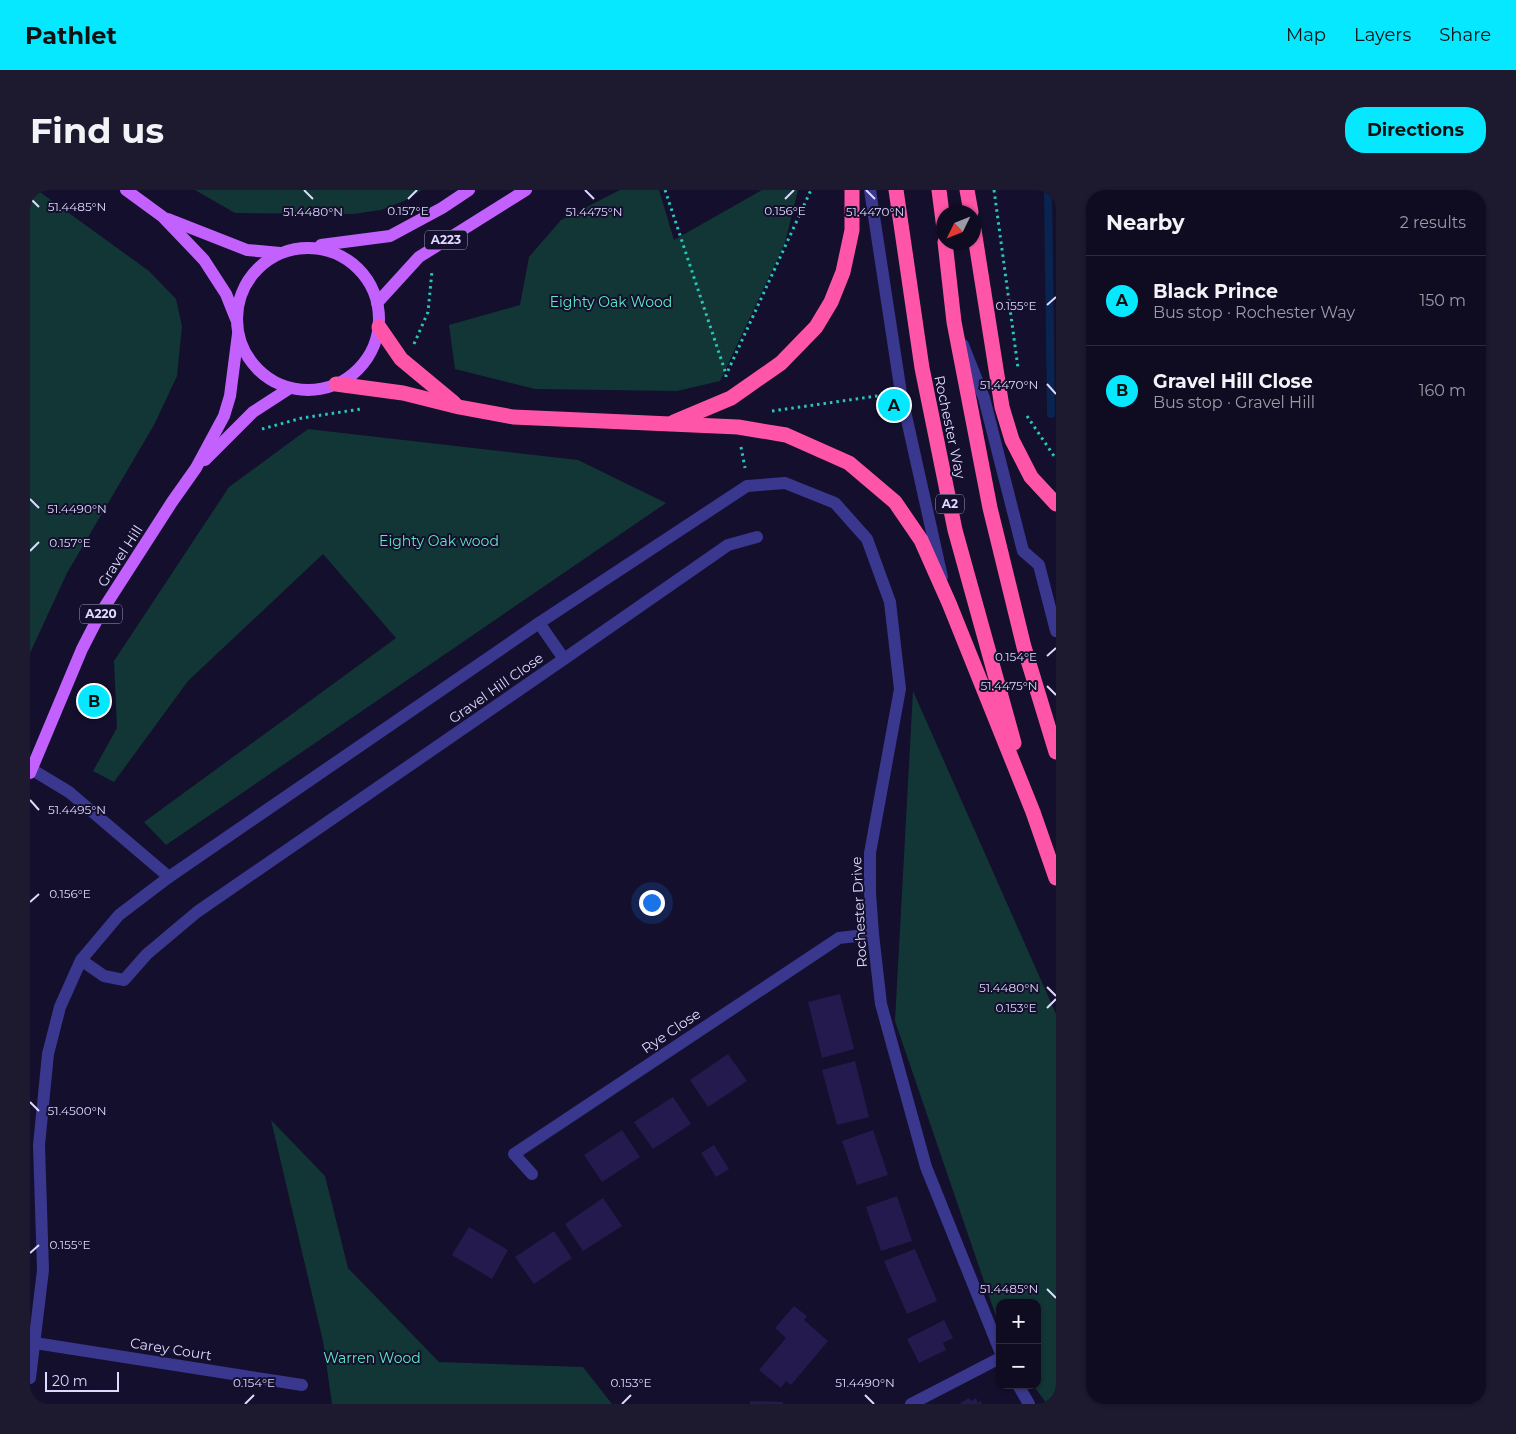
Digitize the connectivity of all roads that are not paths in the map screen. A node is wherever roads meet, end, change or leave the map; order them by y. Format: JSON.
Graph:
{"nodes":[{"id":1,"x":126,"y":190,"type":"edge"},
{"id":2,"x":468,"y":190,"type":"edge"},
{"id":3,"x":526,"y":190,"type":"edge"},
{"id":4,"x":852,"y":190,"type":"edge"},
{"id":5,"x":870,"y":190,"type":"edge"},
{"id":6,"x":896,"y":190,"type":"edge"},
{"id":7,"x":939,"y":190,"type":"edge"},
{"id":8,"x":967,"y":190,"type":"edge"},
{"id":9,"x":941,"y":205,"type":"edge"},
{"id":10,"x":970,"y":205,"type":"edge"},
{"id":11,"x":163,"y":217,"type":"junction"},
{"id":12,"x":304,"y":247,"type":"junction"},
{"id":13,"x":946,"y":250,"type":"edge"},
{"id":14,"x":977,"y":250,"type":"edge"},
{"id":15,"x":280,"y":252,"type":"junction"},
{"id":16,"x":377,"y":302,"type":"junction"},
{"id":17,"x":954,"y":322,"type":"junction"},
{"id":18,"x":379,"y":327,"type":"junction"},
{"id":19,"x":238,"y":329,"type":"junction"},
{"id":20,"x":336,"y":384,"type":"junction"},
{"id":21,"x":290,"y":388,"type":"junction"},
{"id":22,"x":459,"y":407,"type":"junction"},
{"id":23,"x":670,"y":423,"type":"junction"},
{"id":24,"x":196,"y":468,"type":"junction"},
{"id":25,"x":722,"y":502,"type":"joint"},
{"id":26,"x":1056,"y":504,"type":"edge"},
{"id":27,"x":757,"y":537,"type":"dead end"},
{"id":28,"x":949,"y":603,"type":"junction"},
{"id":29,"x":539,"y":623,"type":"junction"},
{"id":30,"x":1056,"y":631,"type":"edge"},
{"id":31,"x":564,"y":660,"type":"junction"},
{"id":32,"x":1056,"y":752,"type":"edge"},
{"id":33,"x":31,"y":771,"type":"edge"},
{"id":34,"x":1033,"y":812,"type":"junction"},
{"id":35,"x":169,"y":877,"type":"junction"},
{"id":36,"x":1056,"y":878,"type":"edge"},
{"id":37,"x":873,"y":934,"type":"junction"},
{"id":38,"x":81,"y":960,"type":"junction"},
{"id":39,"x":532,"y":1174,"type":"dead end"},
{"id":40,"x":35,"y":1342,"type":"junction"},
{"id":41,"x":997,"y":1344,"type":"edge"},
{"id":42,"x":996,"y":1360,"type":"edge"},
{"id":43,"x":30,"y":1378,"type":"edge"},
{"id":44,"x":302,"y":1385,"type":"dead end"},
{"id":45,"x":1020,"y":1389,"type":"edge"},
{"id":46,"x":910,"y":1404,"type":"edge"},
{"id":47,"x":1029,"y":1404,"type":"edge"}],
"edges":[{"from":1,"to":11,"type":"main road"},
{"from":2,"to":12,"type":"main road","number":"A223"},
{"from":3,"to":16,"type":"main road","number":"A223"},
{"from":4,"to":23,"type":"highway"},
{"from":5,"to":28,"type":"street"},
{"from":6,"to":34,"type":"highway","name":"Rochester Way","number":"A2"},
{"from":7,"to":9,"type":"highway"},
{"from":8,"to":10,"type":"highway"},
{"from":11,"to":15,"type":"main road"},
{"from":11,"to":19,"type":"main road"},
{"from":12,"to":15,"type":"main road"},
{"from":12,"to":16,"type":"main road"},
{"from":13,"to":17,"type":"highway","name":"Rochester Way"},
{"from":14,"to":26,"type":"highway"},
{"from":15,"to":19,"type":"main road"},
{"from":16,"to":18,"type":"main road"},
{"from":17,"to":30,"type":"street"},
{"from":17,"to":32,"type":"highway","name":"Rochester Way"},
{"from":18,"to":20,"type":"main road"},
{"from":18,"to":22,"type":"highway"},
{"from":19,"to":21,"type":"main road"},
{"from":19,"to":24,"type":"main road","name":"Gravel Hill","number":"A220"},
{"from":20,"to":21,"type":"main road"},
{"from":20,"to":22,"type":"highway"},
{"from":21,"to":24,"type":"main road","name":"Gravel Hill","number":"A220"},
{"from":22,"to":23,"type":"highway"},
{"from":23,"to":28,"type":"highway"},
{"from":24,"to":33,"type":"main road","name":"Gravel Hill","number":"A220"},
{"from":25,"to":29,"type":"street","name":"Gravel Hill Close"},
{"from":25,"to":37,"type":"street","name":"Rochester Drive"},
{"from":27,"to":31,"type":"street","name":"Gravel Hill Close"},
{"from":28,"to":34,"type":"highway"},
{"from":29,"to":31,"type":"street","name":"Gravel Hill Close"},
{"from":29,"to":35,"type":"street","name":"Gravel Hill Close"},
{"from":31,"to":38,"type":"street","name":"Gravel Hill Close"},
{"from":33,"to":35,"type":"street"},
{"from":34,"to":36,"type":"highway","number":"A2"},
{"from":35,"to":38,"type":"street","name":"Gravel Hill Close"},
{"from":37,"to":39,"type":"street","name":"Rye Close"},
{"from":37,"to":41,"type":"street","name":"Rochester Drive"},
{"from":38,"to":40,"type":"street","name":"Gravel Hill Close"},
{"from":40,"to":43,"type":"street","name":"Gravel Hill Close"},
{"from":40,"to":44,"type":"street","name":"Carey Court"},
{"from":42,"to":46,"type":"street"},
{"from":45,"to":47,"type":"street"}]}
